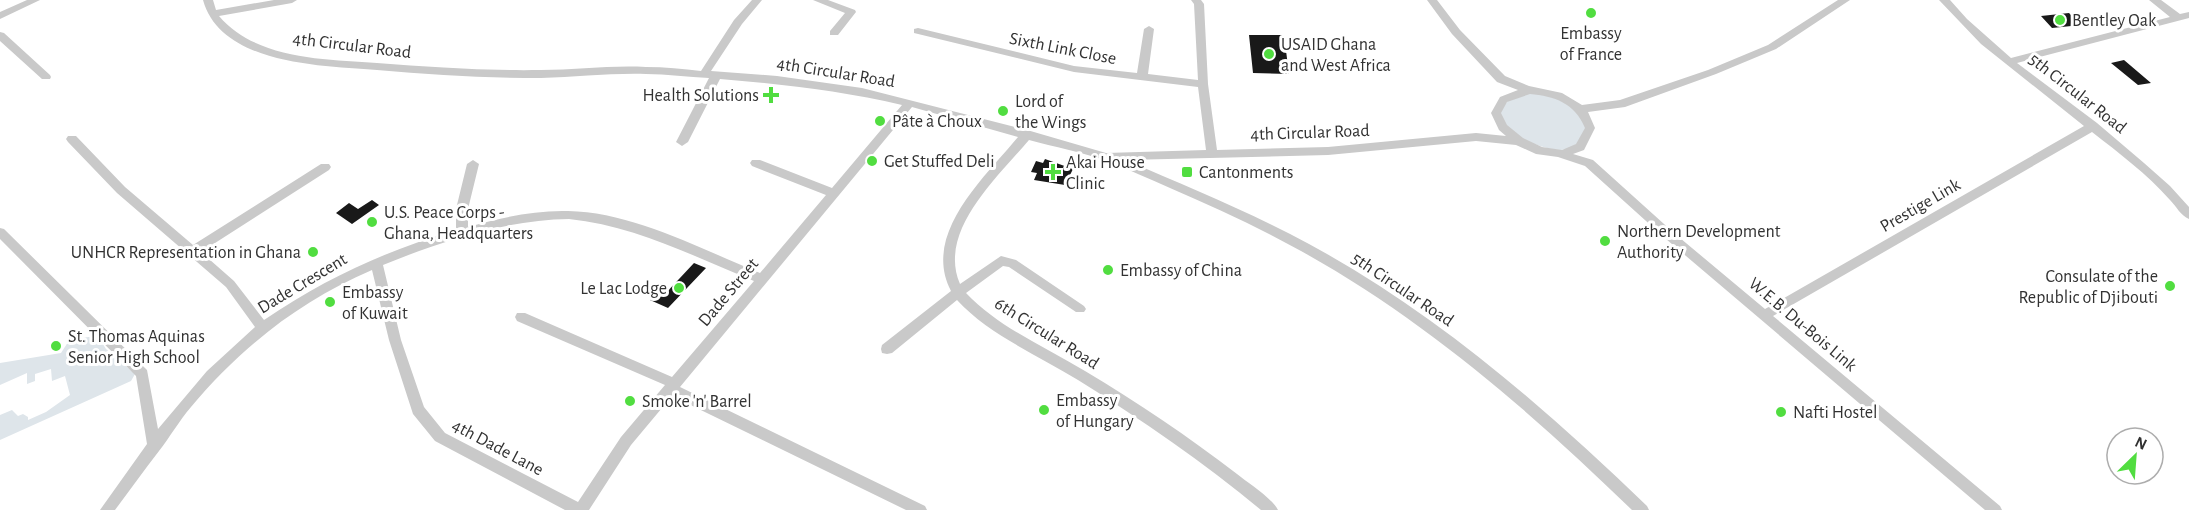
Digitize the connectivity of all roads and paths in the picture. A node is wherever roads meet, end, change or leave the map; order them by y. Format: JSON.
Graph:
{"nodes":[{"id":1,"x":35,"y":0,"type":"edge"},
{"id":2,"x":208,"y":0,"type":"edge"},
{"id":3,"x":292,"y":0,"type":"edge"},
{"id":4,"x":757,"y":0,"type":"edge"},
{"id":5,"x":818,"y":0,"type":"edge"},
{"id":6,"x":1196,"y":0,"type":"edge"},
{"id":7,"x":1432,"y":0,"type":"edge"},
{"id":8,"x":1845,"y":0,"type":"edge"},
{"id":9,"x":1944,"y":0,"type":"edge"},
{"id":10,"x":2154,"y":0,"type":"edge"},
{"id":11,"x":212,"y":14,"type":"junction"},
{"id":12,"x":0,"y":16,"type":"edge"},
{"id":13,"x":2184,"y":17,"type":"edge"},
{"id":14,"x":1149,"y":29,"type":"dead end"},
{"id":15,"x":918,"y":31,"type":"dead end"},
{"id":16,"x":834,"y":33,"type":"dead end"},
{"id":17,"x":0,"y":35,"type":"edge"},
{"id":18,"x":2009,"y":63,"type":"junction"},
{"id":19,"x":711,"y":74,"type":"junction"},
{"id":20,"x":46,"y":77,"type":"dead end"},
{"id":21,"x":1142,"y":78,"type":"junction"},
{"id":22,"x":1501,"y":79,"type":"junction"},
{"id":23,"x":1203,"y":84,"type":"junction"},
{"id":24,"x":1529,"y":90,"type":"junction"},
{"id":25,"x":1506,"y":97,"type":"junction"},
{"id":26,"x":910,"y":103,"type":"junction"},
{"id":27,"x":1621,"y":104,"type":"junction"},
{"id":28,"x":1581,"y":109,"type":"junction"},
{"id":29,"x":1499,"y":123,"type":"junction"},
{"id":30,"x":2093,"y":126,"type":"junction"},
{"id":31,"x":1590,"y":128,"type":"junction"},
{"id":32,"x":1027,"y":134,"type":"junction"},
{"id":33,"x":1476,"y":137,"type":"junction"},
{"id":34,"x":72,"y":139,"type":"dead end"},
{"id":35,"x":1515,"y":141,"type":"junction"},
{"id":36,"x":682,"y":142,"type":"dead end"},
{"id":37,"x":1584,"y":143,"type":"junction"},
{"id":38,"x":1558,"y":153,"type":"junction"},
{"id":39,"x":1212,"y":154,"type":"junction"},
{"id":40,"x":1106,"y":157,"type":"junction"},
{"id":41,"x":756,"y":163,"type":"dead end"},
{"id":42,"x":1589,"y":163,"type":"junction"},
{"id":43,"x":473,"y":164,"type":"dead end"},
{"id":44,"x":325,"y":167,"type":"dead end"},
{"id":45,"x":835,"y":194,"type":"junction"},
{"id":46,"x":2189,"y":214,"type":"edge"},
{"id":47,"x":0,"y":232,"type":"edge"},
{"id":48,"x":462,"y":233,"type":"junction"},
{"id":49,"x":193,"y":251,"type":"junction"},
{"id":50,"x":376,"y":262,"type":"junction"},
{"id":51,"x":762,"y":279,"type":"junction"},
{"id":52,"x":958,"y":292,"type":"junction"},
{"id":53,"x":1080,"y":309,"type":"dead end"},
{"id":54,"x":1764,"y":315,"type":"junction"},
{"id":55,"x":521,"y":317,"type":"dead end"},
{"id":56,"x":264,"y":328,"type":"junction"},
{"id":57,"x":887,"y":349,"type":"dead end"},
{"id":58,"x":673,"y":386,"type":"junction"},
{"id":59,"x":154,"y":447,"type":"junction"},
{"id":60,"x":107,"y":510,"type":"edge"},
{"id":61,"x":580,"y":510,"type":"edge"},
{"id":62,"x":920,"y":510,"type":"edge"},
{"id":63,"x":1271,"y":510,"type":"edge"},
{"id":64,"x":1642,"y":510,"type":"edge"},
{"id":65,"x":1995,"y":510,"type":"edge"}],
"edges":[{"from":1,"to":12,"type":"street"},
{"from":2,"to":11,"type":"street"},
{"from":3,"to":11,"type":"street"},
{"from":4,"to":19,"type":"street"},
{"from":5,"to":16,"type":"street"},
{"from":6,"to":23,"type":"street"},
{"from":7,"to":22,"type":"street"},
{"from":8,"to":27,"type":"street"},
{"from":9,"to":18,"type":"street","name":"5th Circular Road"},
{"from":10,"to":13,"type":"street"},
{"from":11,"to":19,"type":"street","name":"4th Circular Road"},
{"from":13,"to":18,"type":"street"},
{"from":14,"to":21,"type":"street"},
{"from":15,"to":21,"type":"street","name":"Sixth Link Close"},
{"from":17,"to":20,"type":"street"},
{"from":18,"to":30,"type":"street","name":"5th Circular Road"},
{"from":19,"to":26,"type":"street","name":"4th Circular Road"},
{"from":19,"to":36,"type":"street"},
{"from":21,"to":23,"type":"street","name":"Sixth Link Close"},
{"from":22,"to":24,"type":"street"},
{"from":22,"to":25,"type":"street"},
{"from":23,"to":39,"type":"street"},
{"from":24,"to":25,"type":"street"},
{"from":24,"to":28,"type":"street"},
{"from":25,"to":29,"type":"street"},
{"from":26,"to":32,"type":"street","name":"4th Circular Road"},
{"from":26,"to":45,"type":"street","name":"Dade Street"},
{"from":27,"to":28,"type":"street"},
{"from":27,"to":31,"type":"street"},
{"from":28,"to":31,"type":"street"},
{"from":29,"to":33,"type":"street","name":"4th Circular Road"},
{"from":29,"to":35,"type":"street"},
{"from":30,"to":46,"type":"street","name":"5th Circular Road"},
{"from":30,"to":54,"type":"street","name":"Prestige Link"},
{"from":31,"to":37,"type":"street"},
{"from":32,"to":40,"type":"street","name":"4th Circular Road"},
{"from":32,"to":52,"type":"street","name":"6th Circular Road"},
{"from":33,"to":35,"type":"street","name":"4th Circular Road"},
{"from":33,"to":39,"type":"street","name":"4th Circular Road"},
{"from":34,"to":49,"type":"street"},
{"from":35,"to":38,"type":"street"},
{"from":37,"to":38,"type":"street"},
{"from":37,"to":42,"type":"street"},
{"from":38,"to":42,"type":"street","name":"W.E.B. Du-Bois Link"},
{"from":39,"to":40,"type":"street","name":"4th Circular Road"},
{"from":40,"to":64,"type":"street","name":"5th Circular Road"},
{"from":41,"to":45,"type":"street"},
{"from":42,"to":54,"type":"street","name":"W.E.B. Du-Bois Link"},
{"from":43,"to":48,"type":"street"},
{"from":44,"to":49,"type":"street"},
{"from":45,"to":51,"type":"street","name":"Dade Street"},
{"from":47,"to":59,"type":"street"},
{"from":48,"to":50,"type":"street","name":"Dade Crescent"},
{"from":48,"to":51,"type":"street","name":"Dade Crescent"},
{"from":49,"to":56,"type":"street"},
{"from":50,"to":56,"type":"street","name":"Dade Crescent"},
{"from":50,"to":61,"type":"street","name":"4th Dade Lane"},
{"from":51,"to":58,"type":"street","name":"Dade Street"},
{"from":52,"to":53,"type":"street"},
{"from":52,"to":57,"type":"street"},
{"from":52,"to":63,"type":"street","name":"6th Circular Road"},
{"from":54,"to":65,"type":"street","name":"W.E.B. Du-Bois Link"},
{"from":55,"to":58,"type":"street"},
{"from":56,"to":59,"type":"street","name":"Dade Crescent"},
{"from":58,"to":61,"type":"street","name":"Dade Street"},
{"from":58,"to":62,"type":"street"},
{"from":59,"to":60,"type":"street","name":"Dade Crescent"}]}
